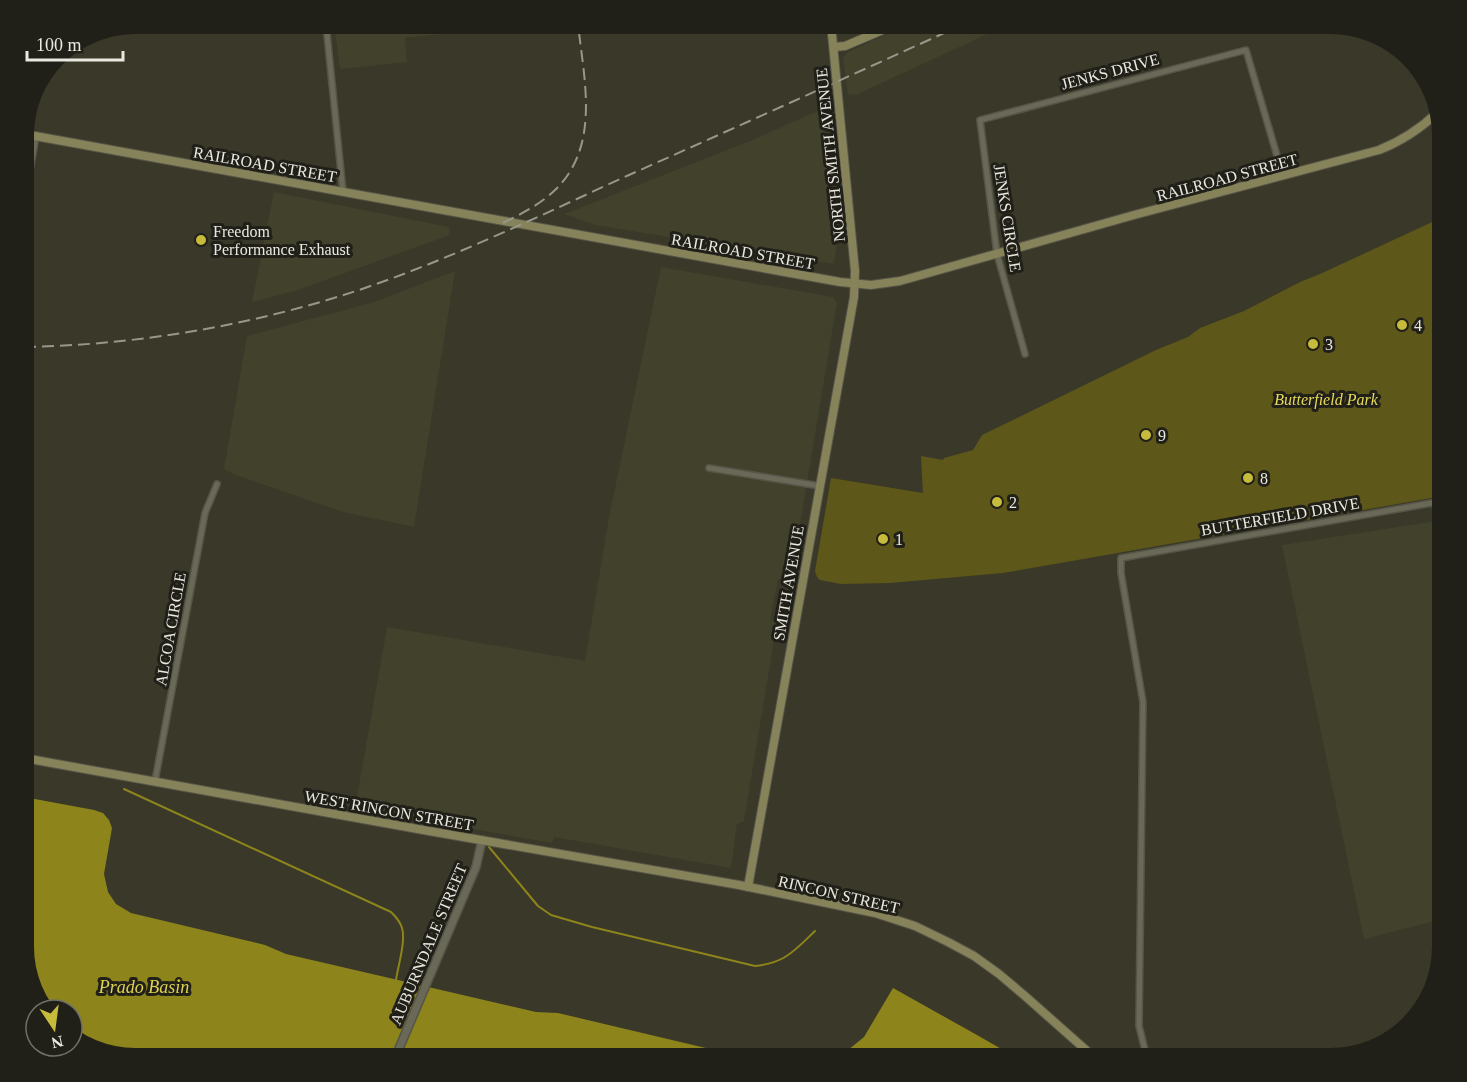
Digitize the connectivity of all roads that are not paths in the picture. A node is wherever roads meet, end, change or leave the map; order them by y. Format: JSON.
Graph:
{"nodes":[{"id":1,"x":327,"y":34,"type":"edge"},
{"id":2,"x":832,"y":34,"type":"edge"},
{"id":3,"x":873,"y":34,"type":"edge"},
{"id":4,"x":834,"y":48,"type":"junction"},
{"id":5,"x":1431,"y":118,"type":"edge"},
{"id":6,"x":980,"y":120,"type":"joint"},
{"id":7,"x":36,"y":137,"type":"joint"},
{"id":8,"x":35,"y":142,"type":"edge"},
{"id":9,"x":1283,"y":176,"type":"junction"},
{"id":10,"x":343,"y":192,"type":"junction"},
{"id":11,"x":997,"y":254,"type":"junction"},
{"id":12,"x":854,"y":284,"type":"junction"},
{"id":13,"x":1025,"y":354,"type":"dead end"},
{"id":14,"x":709,"y":468,"type":"dead end"},
{"id":15,"x":217,"y":484,"type":"dead end"},
{"id":16,"x":820,"y":486,"type":"junction"},
{"id":17,"x":1432,"y":503,"type":"edge"},
{"id":18,"x":35,"y":760,"type":"edge"},
{"id":19,"x":156,"y":781,"type":"junction"},
{"id":20,"x":482,"y":840,"type":"junction"},
{"id":21,"x":748,"y":887,"type":"junction"},
{"id":22,"x":399,"y":1048,"type":"edge"},
{"id":23,"x":1084,"y":1048,"type":"edge"},
{"id":24,"x":1144,"y":1048,"type":"edge"}],
"edges":[{"from":1,"to":10,"type":"street"},
{"from":2,"to":4,"type":"main road","name":"NORTH SMITH AVENUE"},
{"from":3,"to":4,"type":"main road"},
{"from":4,"to":12,"type":"main road","name":"NORTH SMITH AVENUE"},
{"from":5,"to":9,"type":"main road","name":"RAILROAD STREET"},
{"from":6,"to":9,"type":"street","name":"JENKS DRIVE"},
{"from":6,"to":11,"type":"street","name":"JENKS CIRCLE"},
{"from":7,"to":8,"type":"street"},
{"from":7,"to":10,"type":"main road","name":"RAILROAD STREET"},
{"from":9,"to":11,"type":"main road","name":"RAILROAD STREET"},
{"from":10,"to":12,"type":"main road","name":"RAILROAD STREET"},
{"from":11,"to":12,"type":"main road","name":"RAILROAD STREET"},
{"from":11,"to":13,"type":"street","name":"JENKS CIRCLE"},
{"from":12,"to":16,"type":"main road","name":"SMITH AVENUE"},
{"from":14,"to":16,"type":"street"},
{"from":15,"to":19,"type":"street","name":"ALCOA CIRCLE"},
{"from":16,"to":21,"type":"main road","name":"SMITH AVENUE"},
{"from":17,"to":24,"type":"street","name":"BUTTERFIELD DRIVE"},
{"from":18,"to":19,"type":"main road","name":"WEST RINCON STREET"},
{"from":19,"to":20,"type":"main road","name":"WEST RINCON STREET"},
{"from":20,"to":21,"type":"main road","name":"WEST RINCON STREET"},
{"from":20,"to":22,"type":"street","name":"AUBURNDALE STREET"},
{"from":21,"to":23,"type":"main road","name":"RINCON STREET"}]}
